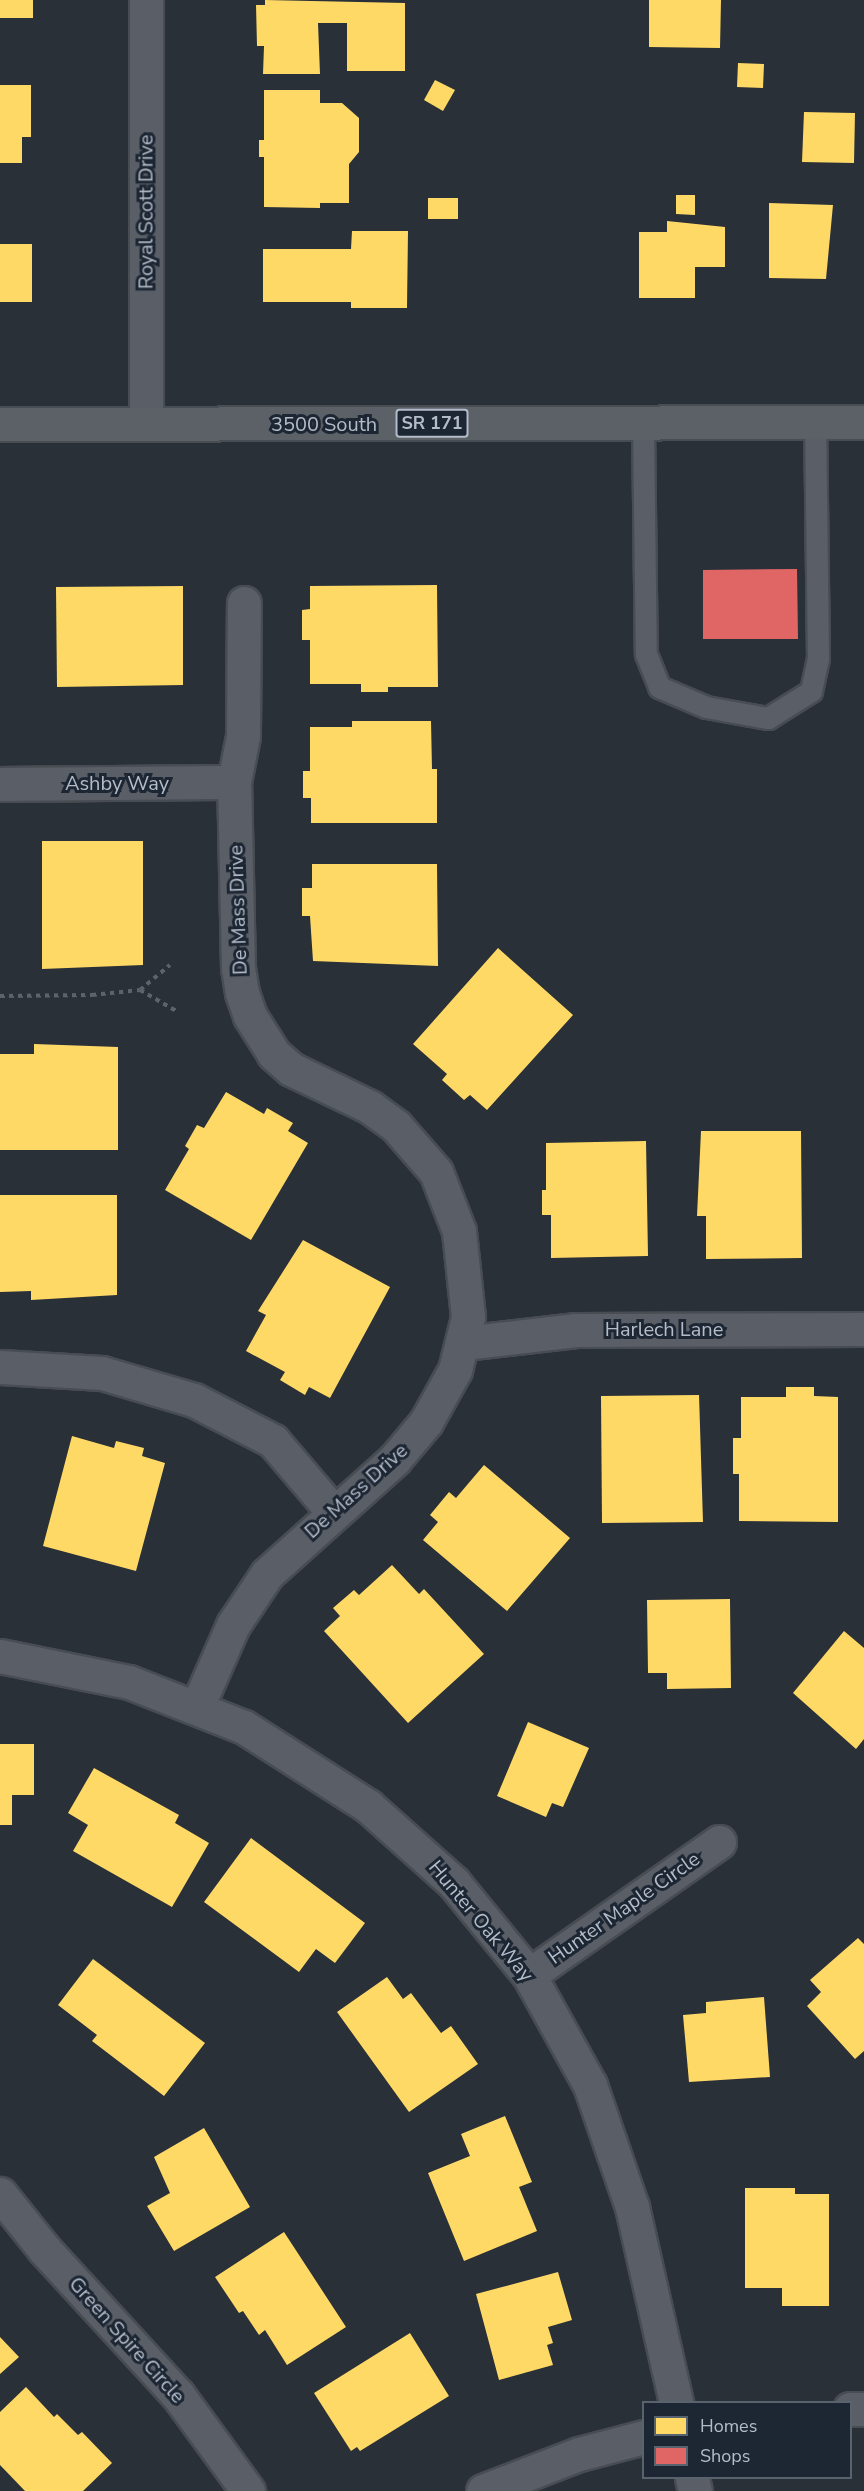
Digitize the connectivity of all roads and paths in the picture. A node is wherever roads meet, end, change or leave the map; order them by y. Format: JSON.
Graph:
{"nodes":[{"id":1,"x":146,"y":0,"type":"edge"},
{"id":2,"x":815,"y":422,"type":"junction"},
{"id":3,"x":864,"y":422,"type":"edge"},
{"id":4,"x":643,"y":423,"type":"junction"},
{"id":5,"x":0,"y":424,"type":"edge"},
{"id":6,"x":146,"y":424,"type":"junction"},
{"id":7,"x":244,"y":603,"type":"dead end"},
{"id":8,"x":234,"y":782,"type":"junction"},
{"id":9,"x":0,"y":784,"type":"edge"},
{"id":10,"x":170,"y":965,"type":"dead end"},
{"id":11,"x":140,"y":990,"type":"junction"},
{"id":12,"x":0,"y":996,"type":"edge"},
{"id":13,"x":178,"y":1012,"type":"dead end"},
{"id":14,"x":864,"y":1329,"type":"edge"},
{"id":15,"x":464,"y":1344,"type":"junction"},
{"id":16,"x":0,"y":1366,"type":"edge"},
{"id":17,"x":334,"y":1513,"type":"junction"},
{"id":18,"x":0,"y":1656,"type":"edge"},
{"id":19,"x":197,"y":1707,"type":"junction"},
{"id":20,"x":719,"y":1842,"type":"dead end"},
{"id":21,"x":529,"y":1975,"type":"junction"},
{"id":22,"x":0,"y":2194,"type":"edge"},
{"id":23,"x":676,"y":2401,"type":"edge"},
{"id":24,"x":642,"y":2438,"type":"edge"},
{"id":25,"x":248,"y":2491,"type":"edge"},
{"id":26,"x":483,"y":2491,"type":"edge"}],
"edges":[{"from":1,"to":6,"type":"street","name":"Royal Scott Drive"},
{"from":2,"to":3,"type":"main road","name":"3500 South","number":"SR 171"},
{"from":2,"to":4,"type":"main road","name":"3500 South","number":"SR 171"},
{"from":2,"to":4,"type":"lane"},
{"from":4,"to":6,"type":"main road","name":"3500 South","number":"SR 171"},
{"from":5,"to":6,"type":"main road","name":"3500 South","number":"SR 171"},
{"from":7,"to":8,"type":"street","name":"De Mass Drive"},
{"from":8,"to":9,"type":"street","name":"Ashby Way"},
{"from":8,"to":15,"type":"street","name":"De Mass Drive"},
{"from":10,"to":11,"type":"path"},
{"from":11,"to":12,"type":"path"},
{"from":11,"to":13,"type":"path"},
{"from":14,"to":15,"type":"street","name":"Harlech Lane"},
{"from":15,"to":17,"type":"street","name":"De Mass Drive"},
{"from":16,"to":17,"type":"street"},
{"from":17,"to":19,"type":"street","name":"De Mass Drive"},
{"from":18,"to":19,"type":"street","name":"Hunter Oak Way"},
{"from":19,"to":21,"type":"street","name":"Hunter Oak Way"},
{"from":20,"to":21,"type":"street","name":"Hunter Maple Circle"},
{"from":21,"to":23,"type":"street","name":"Hunter Oak Way"},
{"from":22,"to":25,"type":"street","name":"Green Spire Circle"},
{"from":24,"to":26,"type":"street"}]}
